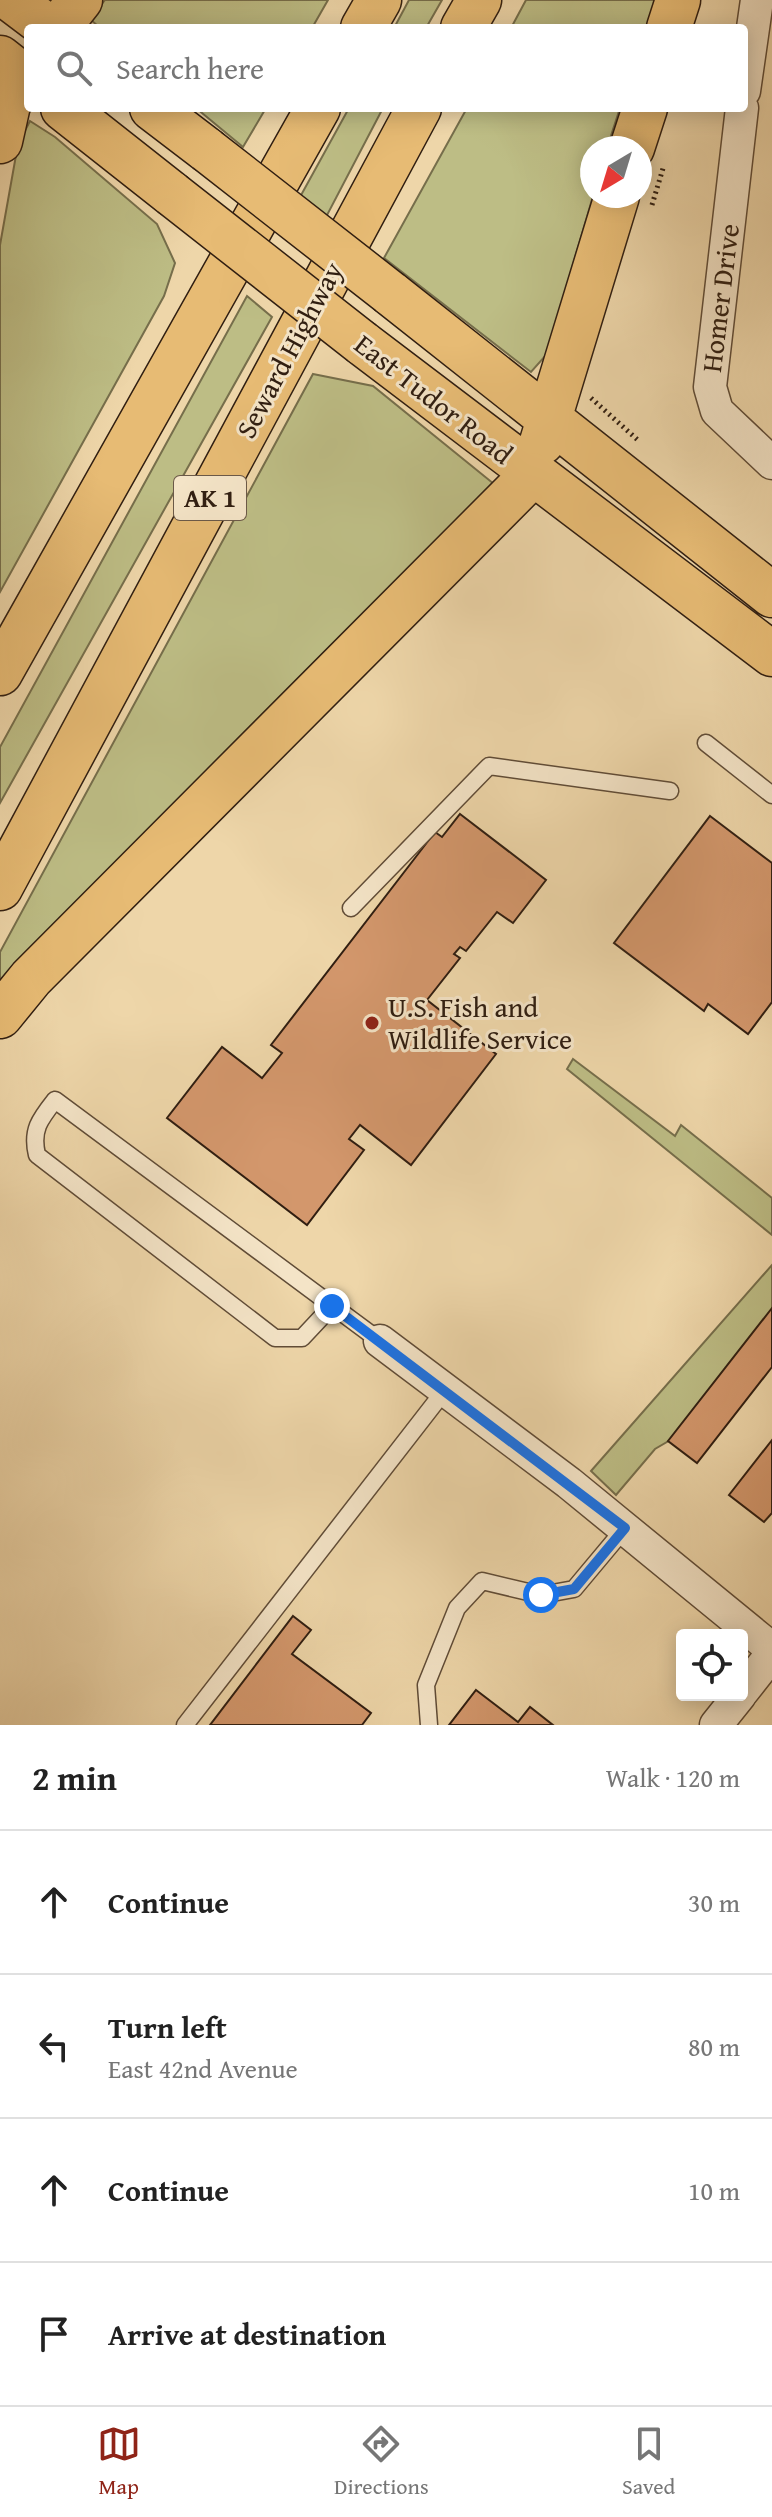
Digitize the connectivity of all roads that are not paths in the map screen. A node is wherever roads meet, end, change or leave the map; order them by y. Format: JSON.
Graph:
{"nodes":[{"id":1,"x":12,"y":0,"type":"edge"},
{"id":2,"x":80,"y":0,"type":"edge"},
{"id":3,"x":379,"y":0,"type":"edge"},
{"id":4,"x":479,"y":0,"type":"edge"},
{"id":5,"x":678,"y":0,"type":"edge"},
{"id":6,"x":757,"y":0,"type":"edge"},
{"id":7,"x":44,"y":24,"type":"edge"},
{"id":8,"x":61,"y":24,"type":"edge"},
{"id":9,"x":365,"y":24,"type":"edge"},
{"id":10,"x":465,"y":24,"type":"edge"},
{"id":11,"x":670,"y":24,"type":"edge"},
{"id":12,"x":748,"y":63,"type":"edge"},
{"id":13,"x":20,"y":71,"type":"edge"},
{"id":14,"x":68,"y":112,"type":"edge"},
{"id":15,"x":157,"y":112,"type":"edge"},
{"id":16,"x":316,"y":112,"type":"edge"},
{"id":17,"x":417,"y":112,"type":"edge"},
{"id":18,"x":644,"y":112,"type":"edge"},
{"id":19,"x":742,"y":112,"type":"edge"},
{"id":20,"x":636,"y":136,"type":"edge"},
{"id":21,"x":0,"y":141,"type":"edge"},
{"id":22,"x":613,"y":208,"type":"edge"},
{"id":23,"x":549,"y":416,"type":"junction"},
{"id":24,"x":772,"y":463,"type":"edge"},
{"id":25,"x":532,"y":475,"type":"junction"},
{"id":26,"x":772,"y":595,"type":"edge"},
{"id":27,"x":772,"y":654,"type":"edge"},
{"id":28,"x":0,"y":673,"type":"edge"},
{"id":29,"x":706,"y":743,"type":"dead end"},
{"id":30,"x":670,"y":791,"type":"dead end"},
{"id":31,"x":772,"y":795,"type":"edge"},
{"id":32,"x":0,"y":888,"type":"edge"},
{"id":33,"x":351,"y":908,"type":"dead end"},
{"id":34,"x":0,"y":1016,"type":"edge"},
{"id":35,"x":332,"y":1306,"type":"junction"},
{"id":36,"x":380,"y":1341,"type":"joint"},
{"id":37,"x":445,"y":1390,"type":"junction"},
{"id":38,"x":625,"y":1528,"type":"junction"},
{"id":39,"x":772,"y":1651,"type":"edge"},
{"id":40,"x":748,"y":1684,"type":"edge"},
{"id":41,"x":735,"y":1701,"type":"edge"},
{"id":42,"x":185,"y":1725,"type":"edge"},
{"id":43,"x":429,"y":1725,"type":"edge"},
{"id":44,"x":716,"y":1725,"type":"edge"}],
"edges":[{"from":1,"to":7,"type":"main road"},
{"from":2,"to":8,"type":"main road"},
{"from":3,"to":9,"type":"main road"},
{"from":4,"to":10,"type":"main road"},
{"from":5,"to":11,"type":"main road"},
{"from":6,"to":12,"type":"street"},
{"from":13,"to":21,"type":"main road"},
{"from":14,"to":25,"type":"main road","name":"East Tudor Road","bridge":true},
{"from":15,"to":23,"type":"main road","name":"East Tudor Road","bridge":true},
{"from":16,"to":28,"type":"main road"},
{"from":17,"to":32,"type":"main road","name":"Seward Highway","number":"AK 1"},
{"from":18,"to":20,"type":"main road"},
{"from":19,"to":24,"type":"street","name":"Homer Drive"},
{"from":22,"to":23,"type":"main road"},
{"from":23,"to":25,"type":"main road"},
{"from":23,"to":26,"type":"main road","name":"East Tudor Road"},
{"from":25,"to":27,"type":"main road","name":"East Tudor Road"},
{"from":25,"to":34,"type":"main road"},
{"from":29,"to":31,"type":"lane"},
{"from":30,"to":33,"type":"lane"},
{"from":35,"to":35,"type":"lane"},
{"from":35,"to":36,"type":"lane"},
{"from":36,"to":37,"type":"street"},
{"from":37,"to":38,"type":"street"},
{"from":37,"to":42,"type":"lane"},
{"from":38,"to":39,"type":"street"},
{"from":38,"to":43,"type":"lane"},
{"from":39,"to":40,"type":"street"},
{"from":41,"to":44,"type":"street"}]}
